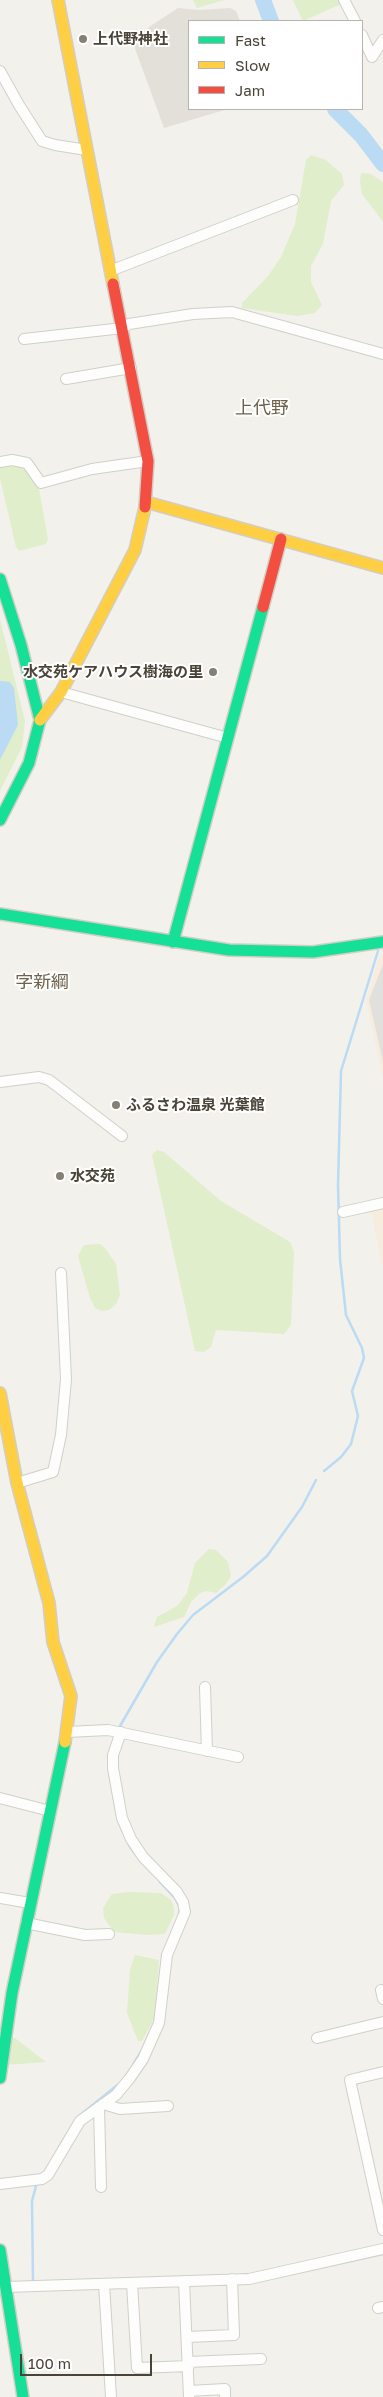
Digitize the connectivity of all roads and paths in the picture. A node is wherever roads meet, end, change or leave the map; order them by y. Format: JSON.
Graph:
{"nodes":[{"id":1,"x":58,"y":0,"type":"edge"},
{"id":2,"x":344,"y":0,"type":"edge"},
{"id":3,"x":354,"y":20,"type":"edge"},
{"id":4,"x":363,"y":37,"type":"edge"},
{"id":5,"x":383,"y":40,"type":"edge"},
{"id":6,"x":0,"y":71,"type":"edge"},
{"id":7,"x":87,"y":150,"type":"junction"},
{"id":8,"x":293,"y":200,"type":"dead end"},
{"id":9,"x":110,"y":271,"type":"junction"},
{"id":10,"x":123,"y":328,"type":"junction"},
{"id":11,"x":24,"y":339,"type":"dead end"},
{"id":12,"x":383,"y":354,"type":"edge"},
{"id":13,"x":131,"y":368,"type":"junction"},
{"id":14,"x":66,"y":379,"type":"dead end"},
{"id":15,"x":148,"y":461,"type":"junction"},
{"id":16,"x":0,"y":462,"type":"edge"},
{"id":17,"x":146,"y":502,"type":"junction"},
{"id":18,"x":281,"y":539,"type":"junction"},
{"id":19,"x":383,"y":568,"type":"edge"},
{"id":20,"x":0,"y":580,"type":"edge"},
{"id":21,"x":61,"y":692,"type":"junction"},
{"id":22,"x":40,"y":720,"type":"junction"},
{"id":23,"x":228,"y":738,"type":"junction"},
{"id":24,"x":0,"y":820,"type":"edge"},
{"id":25,"x":0,"y":914,"type":"edge"},
{"id":26,"x":174,"y":942,"type":"junction"},
{"id":27,"x":383,"y":942,"type":"edge"},
{"id":28,"x":0,"y":1082,"type":"edge"},
{"id":29,"x":122,"y":1136,"type":"dead end"},
{"id":30,"x":383,"y":1204,"type":"edge"},
{"id":31,"x":343,"y":1212,"type":"dead end"},
{"id":32,"x":61,"y":1273,"type":"dead end"},
{"id":33,"x":0,"y":1393,"type":"edge"},
{"id":34,"x":5,"y":1449,"type":"edge"},
{"id":35,"x":17,"y":1483,"type":"junction"},
{"id":36,"x":205,"y":1687,"type":"dead end"},
{"id":37,"x":67,"y":1732,"type":"junction"},
{"id":38,"x":121,"y":1732,"type":"junction"},
{"id":39,"x":207,"y":1752,"type":"junction"},
{"id":40,"x":238,"y":1757,"type":"dead end"},
{"id":41,"x":0,"y":1798,"type":"edge"},
{"id":42,"x":50,"y":1811,"type":"junction"},
{"id":43,"x":0,"y":1898,"type":"edge"},
{"id":44,"x":30,"y":1904,"type":"junction"},
{"id":45,"x":26,"y":1923,"type":"junction"},
{"id":46,"x":109,"y":1934,"type":"dead end"},
{"id":47,"x":383,"y":2022,"type":"edge"},
{"id":48,"x":317,"y":2038,"type":"dead end"},
{"id":49,"x":383,"y":2072,"type":"edge"},
{"id":50,"x":0,"y":2078,"type":"edge"},
{"id":51,"x":101,"y":2106,"type":"junction"},
{"id":52,"x":168,"y":2106,"type":"dead end"},
{"id":53,"x":0,"y":2184,"type":"edge"},
{"id":54,"x":101,"y":2187,"type":"dead end"},
{"id":55,"x":383,"y":2230,"type":"edge"},
{"id":56,"x":383,"y":2249,"type":"edge"},
{"id":57,"x":0,"y":2250,"type":"edge"},
{"id":58,"x":232,"y":2279,"type":"junction"},
{"id":59,"x":184,"y":2281,"type":"junction"},
{"id":60,"x":104,"y":2284,"type":"junction"},
{"id":61,"x":132,"y":2284,"type":"junction"},
{"id":62,"x":6,"y":2287,"type":"junction"},
{"id":63,"x":187,"y":2337,"type":"junction"},
{"id":64,"x":260,"y":2359,"type":"dead end"},
{"id":65,"x":189,"y":2364,"type":"junction"},
{"id":66,"x":189,"y":2394,"type":"edge"},
{"id":67,"x":23,"y":2397,"type":"edge"},
{"id":68,"x":111,"y":2397,"type":"edge"},
{"id":69,"x":226,"y":2397,"type":"edge"}],
"edges":[{"from":1,"to":7,"type":"street"},
{"from":2,"to":3,"type":"street"},
{"from":4,"to":5,"type":"street"},
{"from":6,"to":7,"type":"street"},
{"from":7,"to":9,"type":"street"},
{"from":8,"to":9,"type":"street"},
{"from":9,"to":10,"type":"street"},
{"from":10,"to":11,"type":"street"},
{"from":10,"to":12,"type":"street"},
{"from":10,"to":13,"type":"street"},
{"from":13,"to":14,"type":"street"},
{"from":13,"to":15,"type":"street"},
{"from":15,"to":16,"type":"street"},
{"from":15,"to":17,"type":"street"},
{"from":17,"to":18,"type":"street"},
{"from":17,"to":21,"type":"street"},
{"from":18,"to":19,"type":"street"},
{"from":18,"to":23,"type":"street"},
{"from":20,"to":22,"type":"street"},
{"from":21,"to":22,"type":"street"},
{"from":21,"to":23,"type":"street"},
{"from":22,"to":24,"type":"street"},
{"from":23,"to":26,"type":"street"},
{"from":25,"to":26,"type":"street"},
{"from":26,"to":27,"type":"street"},
{"from":28,"to":29,"type":"street"},
{"from":30,"to":31,"type":"street"},
{"from":32,"to":35,"type":"street"},
{"from":33,"to":34,"type":"street"},
{"from":34,"to":35,"type":"street"},
{"from":35,"to":37,"type":"street"},
{"from":36,"to":39,"type":"street"},
{"from":37,"to":38,"type":"street"},
{"from":37,"to":42,"type":"street"},
{"from":38,"to":39,"type":"street"},
{"from":38,"to":51,"type":"street"},
{"from":39,"to":40,"type":"street"},
{"from":41,"to":42,"type":"street"},
{"from":42,"to":44,"type":"street"},
{"from":43,"to":44,"type":"street"},
{"from":44,"to":45,"type":"street"},
{"from":45,"to":46,"type":"street"},
{"from":45,"to":50,"type":"street"},
{"from":47,"to":48,"type":"street"},
{"from":49,"to":55,"type":"street"},
{"from":51,"to":52,"type":"street"},
{"from":51,"to":53,"type":"street"},
{"from":51,"to":54,"type":"street"},
{"from":56,"to":58,"type":"street"},
{"from":57,"to":62,"type":"street"},
{"from":58,"to":59,"type":"street"},
{"from":58,"to":63,"type":"street"},
{"from":59,"to":61,"type":"street"},
{"from":59,"to":63,"type":"street"},
{"from":60,"to":61,"type":"street"},
{"from":60,"to":62,"type":"street"},
{"from":60,"to":68,"type":"street"},
{"from":61,"to":65,"type":"street"},
{"from":62,"to":67,"type":"street"},
{"from":63,"to":65,"type":"street"},
{"from":64,"to":65,"type":"street"},
{"from":65,"to":66,"type":"street"},
{"from":66,"to":69,"type":"street"}]}
